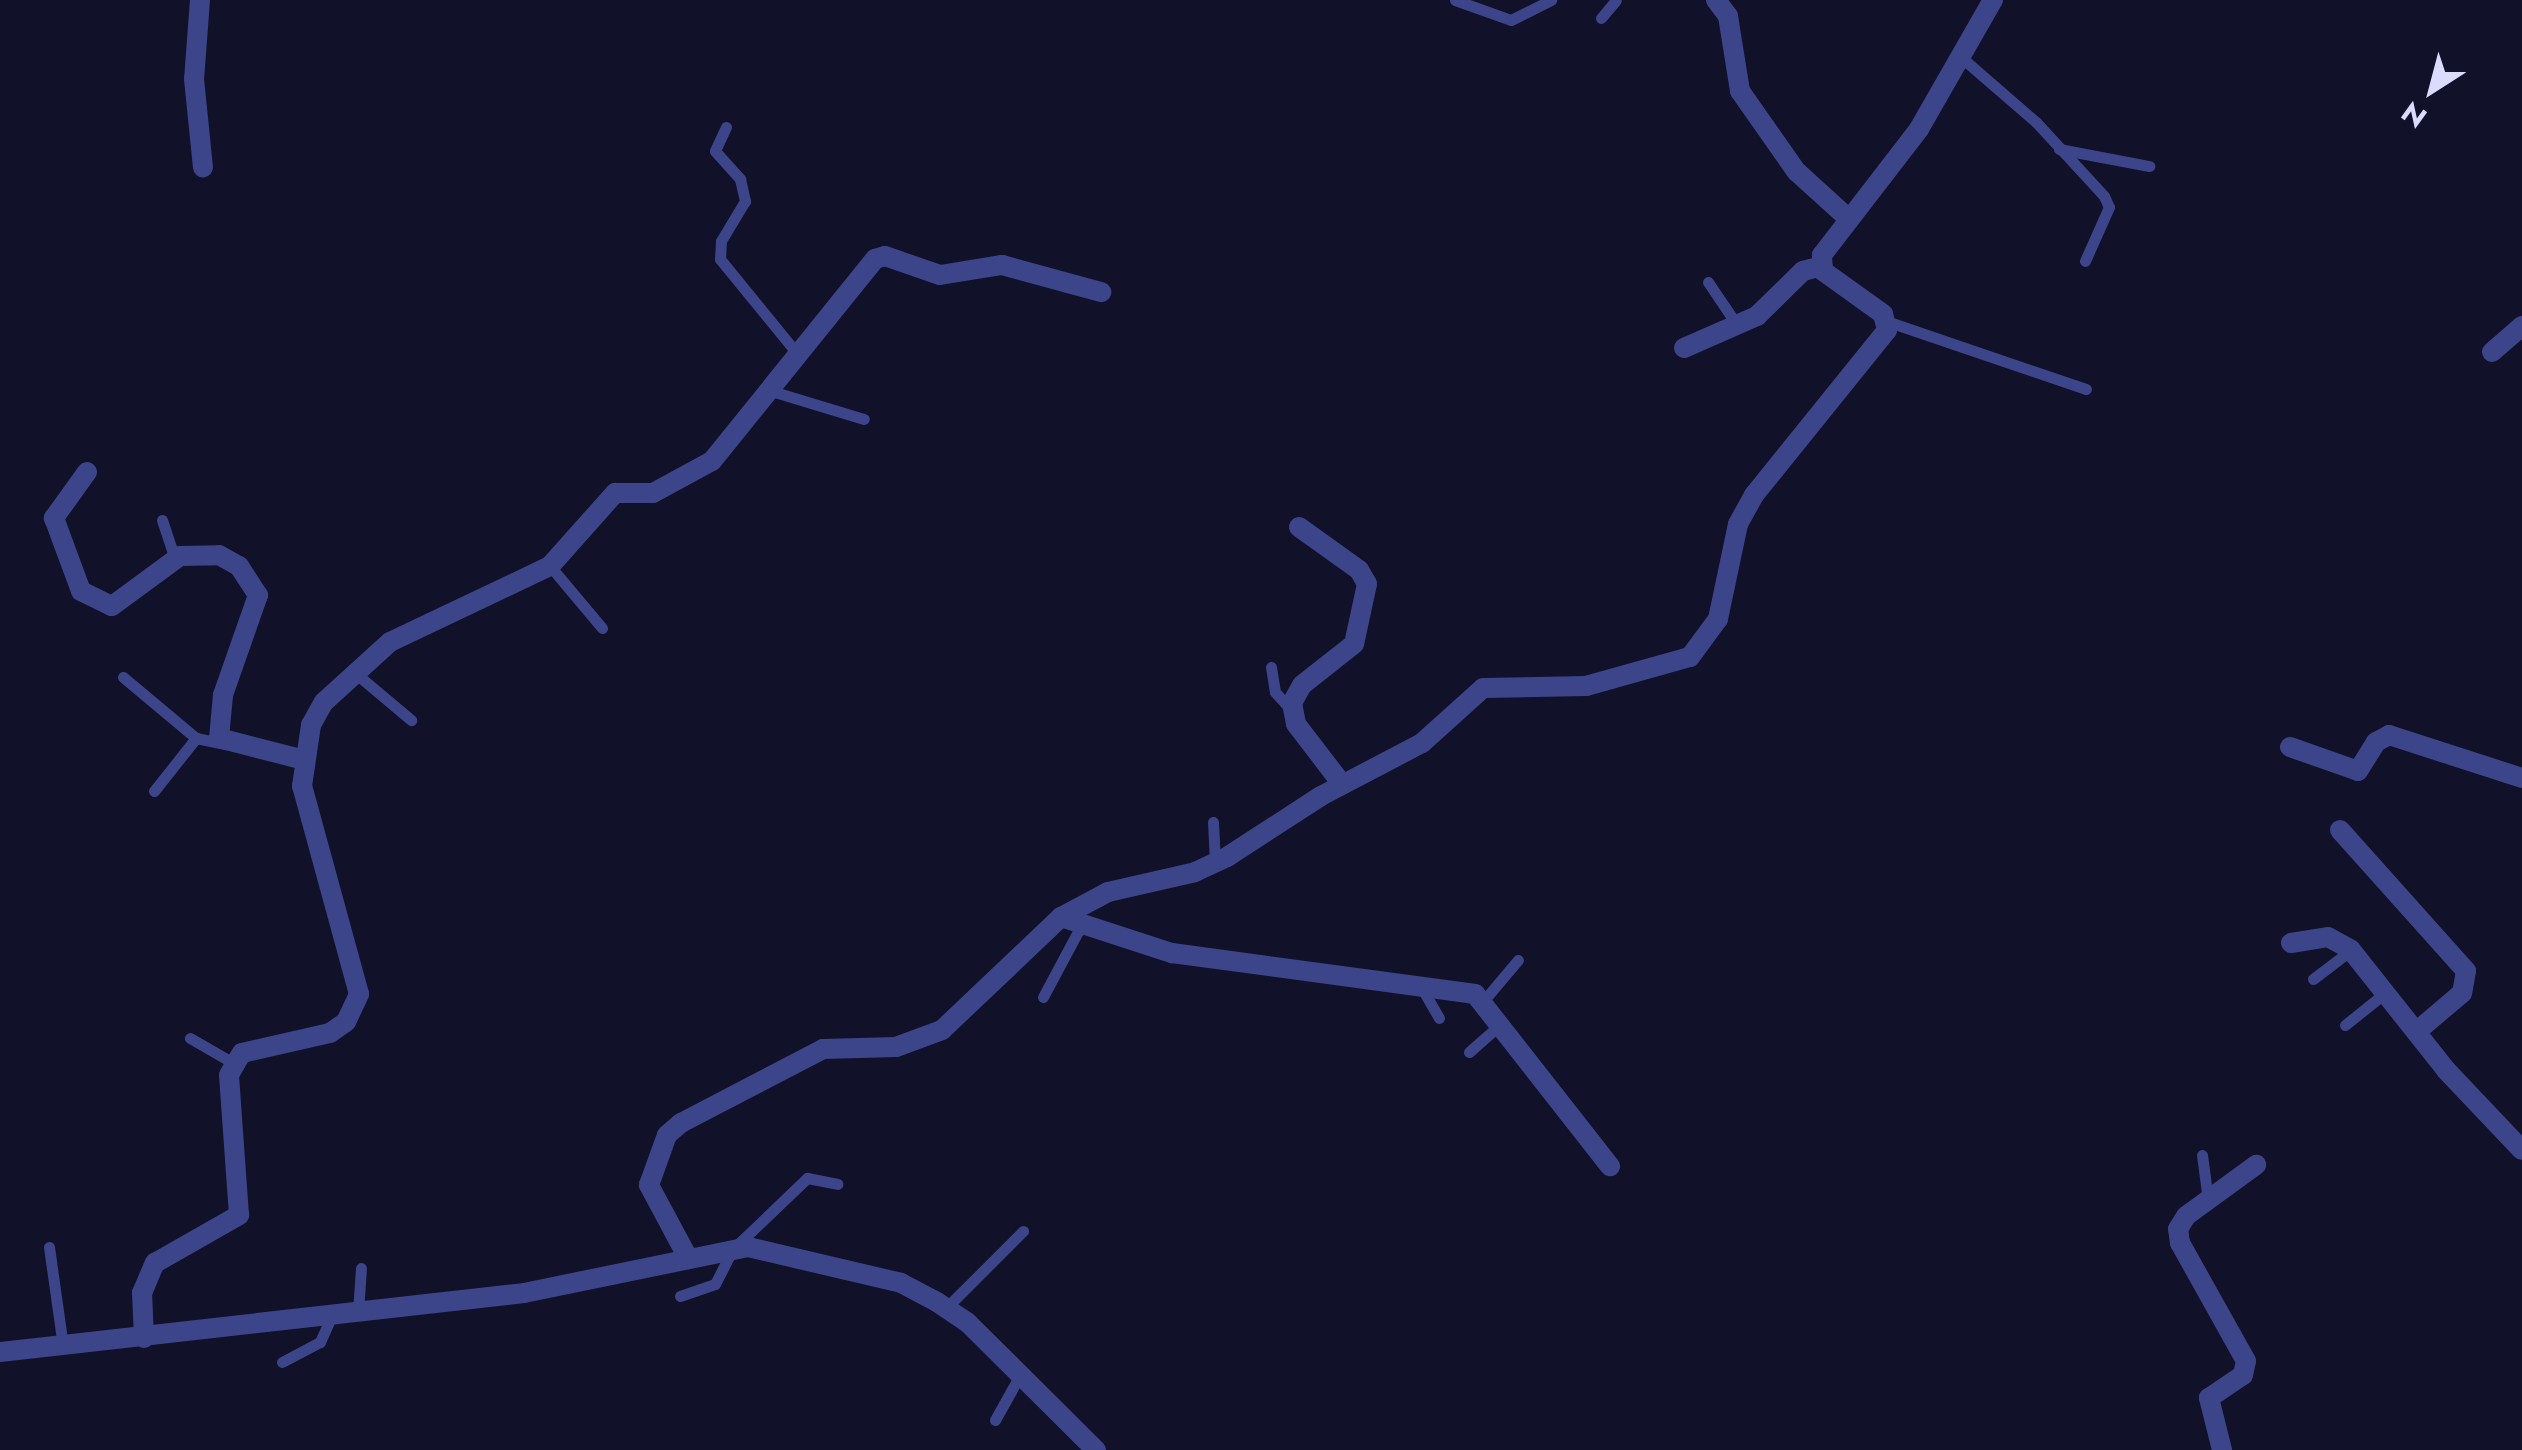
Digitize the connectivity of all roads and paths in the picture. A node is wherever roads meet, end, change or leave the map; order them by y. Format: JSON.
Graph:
{"nodes":[{"id":1,"x":200,"y":0,"type":"edge"},
{"id":2,"x":1455,"y":0,"type":"edge"},
{"id":3,"x":1551,"y":0,"type":"edge"},
{"id":4,"x":1616,"y":0,"type":"edge"},
{"id":5,"x":1716,"y":0,"type":"edge"},
{"id":6,"x":1994,"y":0,"type":"edge"},
{"id":7,"x":1601,"y":18,"type":"dead end"},
{"id":8,"x":1962,"y":58,"type":"junction"},
{"id":9,"x":726,"y":128,"type":"dead end"},
{"id":10,"x":2059,"y":149,"type":"junction"},
{"id":11,"x":2150,"y":166,"type":"dead end"},
{"id":12,"x":203,"y":168,"type":"dead end"},
{"id":13,"x":1849,"y":219,"type":"junction"},
{"id":14,"x":2085,"y":261,"type":"dead end"},
{"id":15,"x":1822,"y":266,"type":"junction"},
{"id":16,"x":1708,"y":282,"type":"dead end"},
{"id":17,"x":1101,"y":292,"type":"dead end"},
{"id":18,"x":1889,"y":322,"type":"junction"},
{"id":19,"x":1736,"y":325,"type":"junction"},
{"id":20,"x":2522,"y":326,"type":"edge"},
{"id":21,"x":1684,"y":348,"type":"dead end"},
{"id":22,"x":2492,"y":352,"type":"dead end"},
{"id":23,"x":800,"y":356,"type":"junction"},
{"id":24,"x":2086,"y":389,"type":"dead end"},
{"id":25,"x":766,"y":390,"type":"junction"},
{"id":26,"x":864,"y":419,"type":"dead end"},
{"id":27,"x":87,"y":472,"type":"dead end"},
{"id":28,"x":162,"y":520,"type":"dead end"},
{"id":29,"x":1299,"y":527,"type":"dead end"},
{"id":30,"x":174,"y":559,"type":"junction"},
{"id":31,"x":550,"y":566,"type":"junction"},
{"id":32,"x":602,"y":628,"type":"dead end"},
{"id":33,"x":1270,"y":667,"type":"dead end"},
{"id":34,"x":354,"y":672,"type":"junction"},
{"id":35,"x":123,"y":677,"type":"dead end"},
{"id":36,"x":1291,"y":710,"type":"junction"},
{"id":37,"x":411,"y":720,"type":"dead end"},
{"id":38,"x":196,"y":738,"type":"junction"},
{"id":39,"x":225,"y":744,"type":"junction"},
{"id":40,"x":2290,"y":748,"type":"dead end"},
{"id":41,"x":304,"y":760,"type":"junction"},
{"id":42,"x":2522,"y":778,"type":"edge"},
{"id":43,"x":1342,"y":784,"type":"junction"},
{"id":44,"x":154,"y":791,"type":"dead end"},
{"id":45,"x":1213,"y":822,"type":"dead end"},
{"id":46,"x":2340,"y":830,"type":"dead end"},
{"id":47,"x":1216,"y":862,"type":"junction"},
{"id":48,"x":1061,"y":917,"type":"junction"},
{"id":49,"x":1082,"y":924,"type":"junction"},
{"id":50,"x":2291,"y":943,"type":"dead end"},
{"id":51,"x":2350,"y":950,"type":"junction"},
{"id":52,"x":1518,"y":960,"type":"dead end"},
{"id":53,"x":2312,"y":979,"type":"dead end"},
{"id":54,"x":1420,"y":985,"type":"junction"},
{"id":55,"x":2386,"y":993,"type":"junction"},
{"id":56,"x":1043,"y":997,"type":"dead end"},
{"id":57,"x":1485,"y":999,"type":"junction"},
{"id":58,"x":1439,"y":1018,"type":"dead end"},
{"id":59,"x":1502,"y":1023,"type":"junction"},
{"id":60,"x":2344,"y":1025,"type":"dead end"},
{"id":61,"x":2416,"y":1032,"type":"junction"},
{"id":62,"x":190,"y":1038,"type":"dead end"},
{"id":63,"x":1469,"y":1052,"type":"dead end"},
{"id":64,"x":235,"y":1064,"type":"junction"},
{"id":65,"x":2522,"y":1150,"type":"edge"},
{"id":66,"x":2202,"y":1155,"type":"dead end"},
{"id":67,"x":2256,"y":1165,"type":"dead end"},
{"id":68,"x":1610,"y":1166,"type":"dead end"},
{"id":69,"x":837,"y":1184,"type":"dead end"},
{"id":70,"x":2208,"y":1200,"type":"junction"},
{"id":71,"x":1023,"y":1231,"type":"dead end"},
{"id":72,"x":50,"y":1247,"type":"dead end"},
{"id":73,"x":734,"y":1249,"type":"junction"},
{"id":74,"x":687,"y":1256,"type":"junction"},
{"id":75,"x":361,"y":1268,"type":"dead end"},
{"id":76,"x":680,"y":1296,"type":"dead end"},
{"id":77,"x":946,"y":1308,"type":"junction"},
{"id":78,"x":358,"y":1312,"type":"junction"},
{"id":79,"x":332,"y":1315,"type":"junction"},
{"id":80,"x":144,"y":1338,"type":"junction"},
{"id":81,"x":63,"y":1346,"type":"junction"},
{"id":82,"x":0,"y":1352,"type":"edge"},
{"id":83,"x":282,"y":1362,"type":"dead end"},
{"id":84,"x":1020,"y":1375,"type":"junction"},
{"id":85,"x":995,"y":1420,"type":"dead end"},
{"id":86,"x":1096,"y":1450,"type":"edge"},
{"id":87,"x":2222,"y":1450,"type":"edge"}],
"edges":[{"from":1,"to":12,"type":"street"},
{"from":2,"to":3,"type":"lane"},
{"from":4,"to":7,"type":"lane"},
{"from":5,"to":13,"type":"street"},
{"from":6,"to":8,"type":"street"},
{"from":8,"to":10,"type":"lane"},
{"from":8,"to":13,"type":"street"},
{"from":9,"to":23,"type":"lane"},
{"from":10,"to":11,"type":"lane"},
{"from":10,"to":14,"type":"lane"},
{"from":13,"to":15,"type":"street"},
{"from":15,"to":18,"type":"street"},
{"from":15,"to":19,"type":"street"},
{"from":16,"to":19,"type":"lane"},
{"from":17,"to":23,"type":"street"},
{"from":18,"to":24,"type":"lane"},
{"from":18,"to":43,"type":"street"},
{"from":19,"to":21,"type":"street"},
{"from":20,"to":22,"type":"street"},
{"from":23,"to":25,"type":"street"},
{"from":25,"to":26,"type":"lane"},
{"from":25,"to":31,"type":"street"},
{"from":27,"to":30,"type":"street"},
{"from":28,"to":30,"type":"lane"},
{"from":29,"to":36,"type":"street"},
{"from":30,"to":39,"type":"street"},
{"from":31,"to":32,"type":"lane"},
{"from":31,"to":34,"type":"street"},
{"from":33,"to":36,"type":"lane"},
{"from":34,"to":37,"type":"lane"},
{"from":34,"to":41,"type":"street"},
{"from":35,"to":38,"type":"lane"},
{"from":36,"to":43,"type":"street"},
{"from":38,"to":39,"type":"lane"},
{"from":38,"to":44,"type":"lane"},
{"from":39,"to":41,"type":"street"},
{"from":40,"to":42,"type":"street"},
{"from":41,"to":64,"type":"street"},
{"from":43,"to":47,"type":"street"},
{"from":45,"to":47,"type":"lane"},
{"from":46,"to":61,"type":"street"},
{"from":47,"to":48,"type":"street"},
{"from":48,"to":49,"type":"street"},
{"from":48,"to":74,"type":"street"},
{"from":49,"to":54,"type":"street"},
{"from":49,"to":56,"type":"lane"},
{"from":50,"to":51,"type":"street"},
{"from":51,"to":53,"type":"lane"},
{"from":51,"to":55,"type":"street"},
{"from":52,"to":57,"type":"lane"},
{"from":54,"to":57,"type":"street"},
{"from":54,"to":58,"type":"lane"},
{"from":55,"to":60,"type":"lane"},
{"from":55,"to":61,"type":"street"},
{"from":57,"to":59,"type":"street"},
{"from":59,"to":63,"type":"lane"},
{"from":59,"to":68,"type":"street"},
{"from":61,"to":65,"type":"street"},
{"from":62,"to":64,"type":"lane"},
{"from":64,"to":80,"type":"street"},
{"from":66,"to":70,"type":"lane"},
{"from":67,"to":70,"type":"street"},
{"from":69,"to":73,"type":"lane"},
{"from":70,"to":87,"type":"street"},
{"from":71,"to":77,"type":"lane"},
{"from":72,"to":81,"type":"lane"},
{"from":73,"to":74,"type":"street"},
{"from":73,"to":76,"type":"lane"},
{"from":73,"to":77,"type":"street"},
{"from":74,"to":78,"type":"street"},
{"from":75,"to":78,"type":"lane"},
{"from":77,"to":84,"type":"street"},
{"from":78,"to":79,"type":"street"},
{"from":79,"to":80,"type":"street"},
{"from":79,"to":83,"type":"lane"},
{"from":80,"to":81,"type":"street"},
{"from":81,"to":82,"type":"street"},
{"from":84,"to":85,"type":"lane"},
{"from":84,"to":86,"type":"street"}]}
